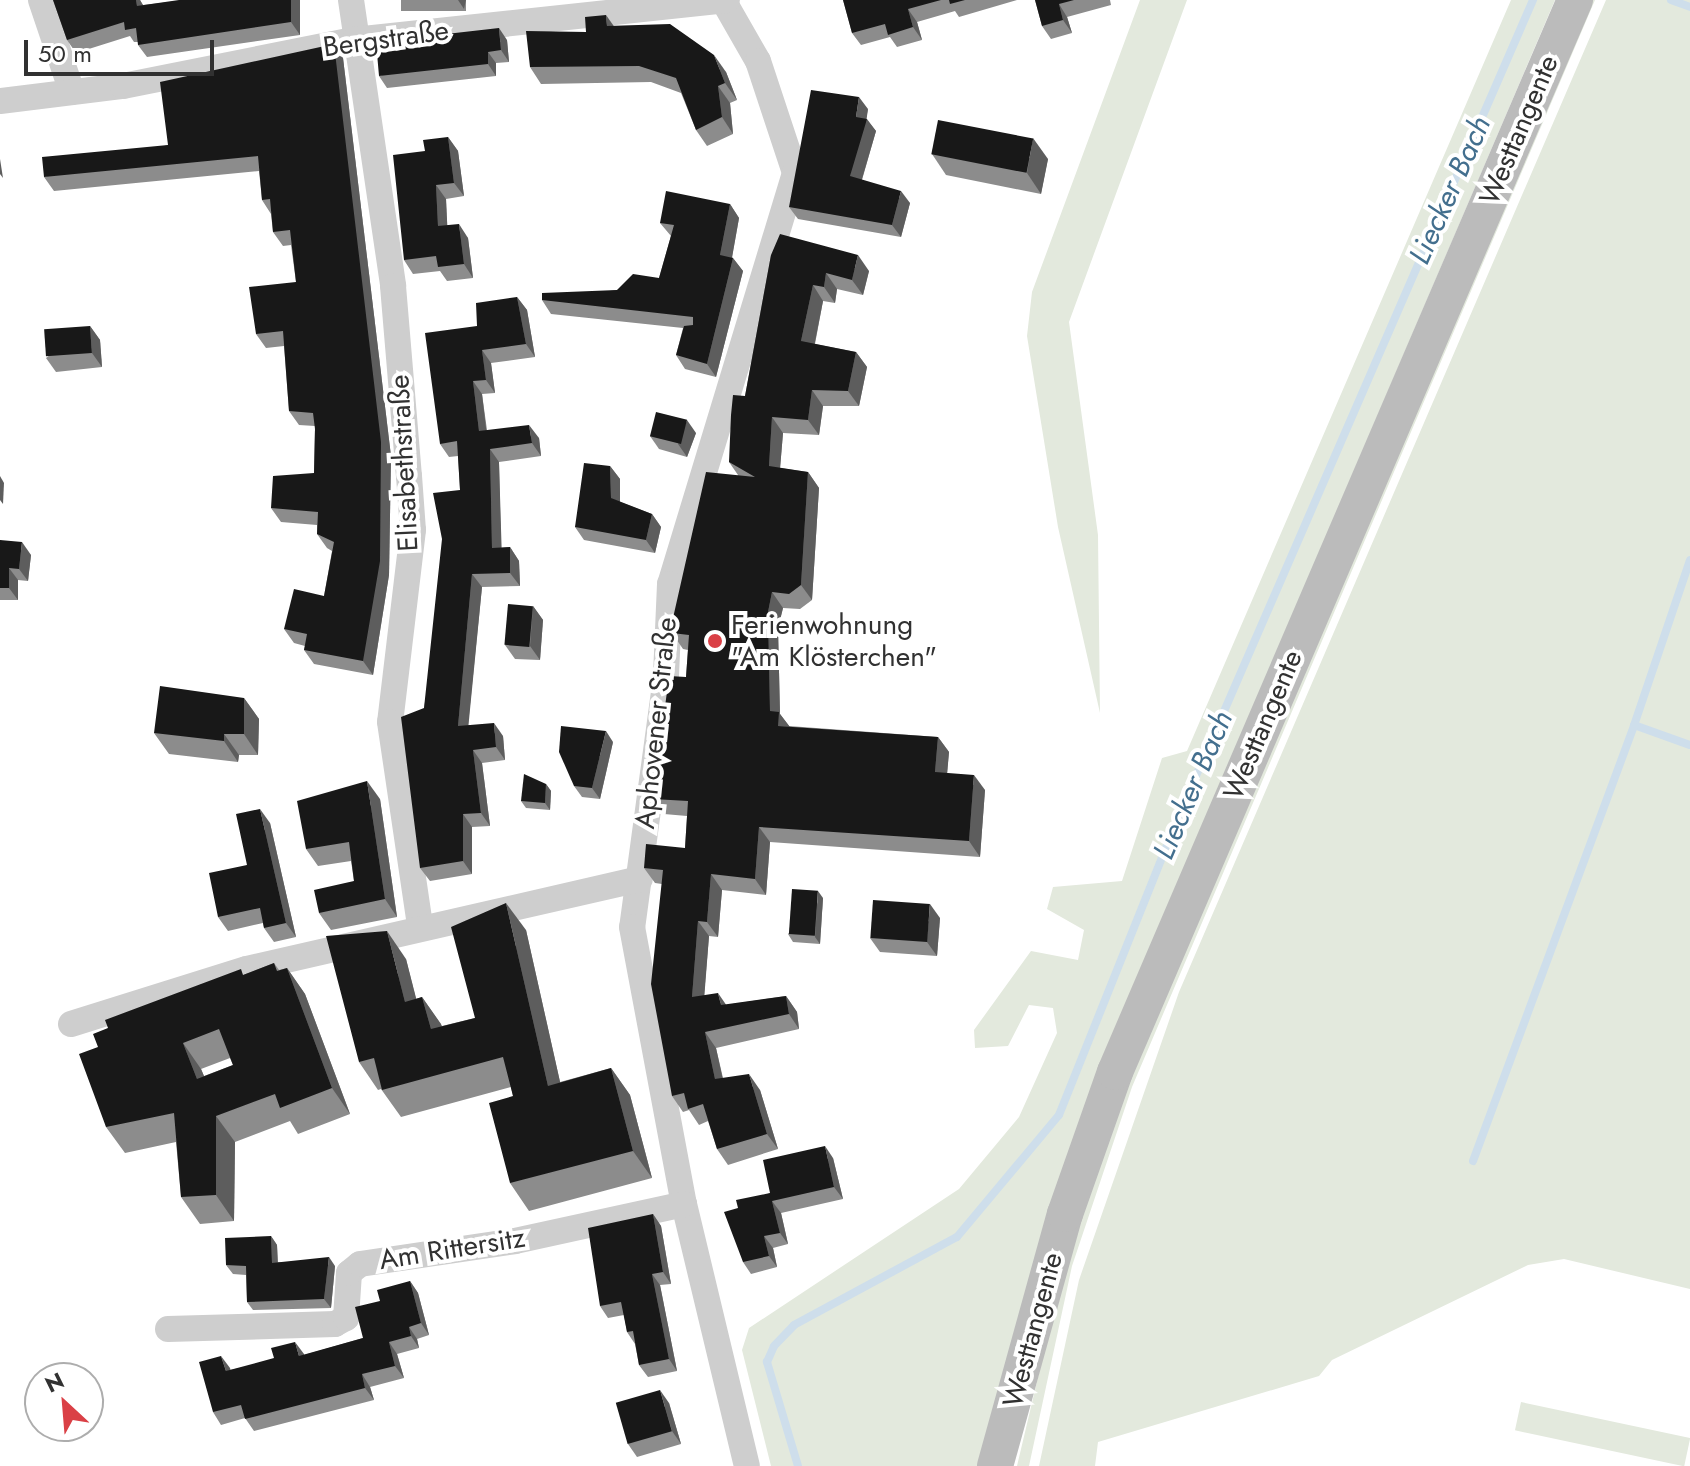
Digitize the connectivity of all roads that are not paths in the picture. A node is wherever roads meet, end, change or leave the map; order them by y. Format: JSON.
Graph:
{"nodes":[{"id":1,"x":41,"y":0,"type":"edge"},
{"id":2,"x":351,"y":0,"type":"edge"},
{"id":3,"x":725,"y":0,"type":"edge"},
{"id":4,"x":1575,"y":0,"type":"edge"},
{"id":5,"x":354,"y":40,"type":"junction"},
{"id":6,"x":72,"y":92,"type":"junction"},
{"id":7,"x":0,"y":101,"type":"edge"},
{"id":8,"x":640,"y":879,"type":"junction"},
{"id":9,"x":420,"y":926,"type":"junction"},
{"id":10,"x":71,"y":1024,"type":"dead end"},
{"id":11,"x":684,"y":1204,"type":"junction"},
{"id":12,"x":168,"y":1329,"type":"dead end"},
{"id":13,"x":747,"y":1466,"type":"edge"},
{"id":14,"x":995,"y":1466,"type":"edge"}],
"edges":[{"from":1,"to":6,"type":"street"},
{"from":2,"to":5,"type":"street","name":"Elisabethstraße"},
{"from":3,"to":5,"type":"street","name":"Bergstraße"},
{"from":3,"to":8,"type":"street","name":"Aphovener Straße"},
{"from":4,"to":14,"type":"main road","name":"Westtangente"},
{"from":5,"to":6,"type":"street","name":"Bergstraße"},
{"from":5,"to":9,"type":"street","name":"Elisabethstraße"},
{"from":6,"to":7,"type":"street","name":"Bergstraße"},
{"from":8,"to":9,"type":"street"},
{"from":8,"to":11,"type":"street","name":"Aphovener Straße"},
{"from":9,"to":10,"type":"street"},
{"from":11,"to":12,"type":"street","name":"Am Rittersitz"},
{"from":11,"to":13,"type":"street","name":"Aphovener Straße"}]}
